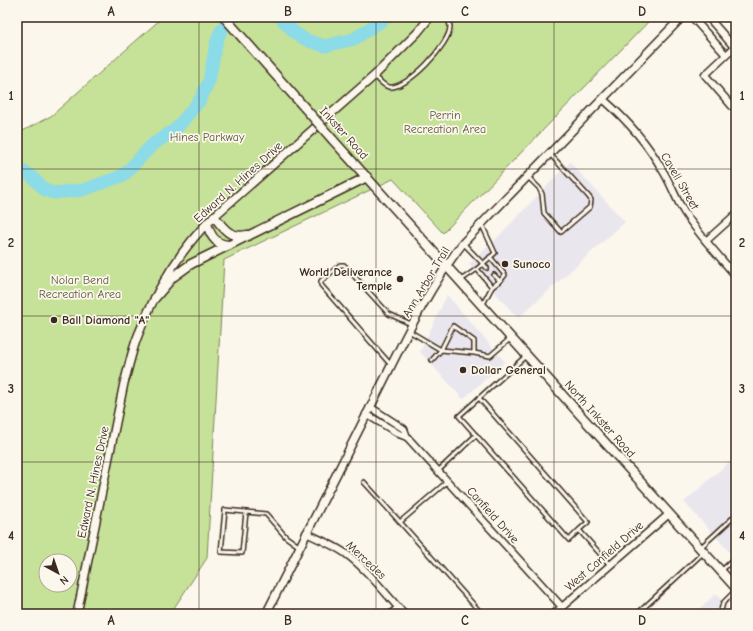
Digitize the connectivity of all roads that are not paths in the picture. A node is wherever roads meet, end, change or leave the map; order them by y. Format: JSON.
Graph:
{"nodes":[{"id":1,"x":224,"y":17,"type":"edge"},
{"id":2,"x":430,"y":17,"type":"edge"},
{"id":3,"x":445,"y":17,"type":"edge"},
{"id":4,"x":682,"y":17,"type":"edge"},
{"id":5,"x":692,"y":17,"type":"edge"},
{"id":6,"x":708,"y":17,"type":"edge"},
{"id":7,"x":735,"y":46,"type":"edge"},
{"id":8,"x":726,"y":54,"type":"junction"},
{"id":9,"x":374,"y":76,"type":"junction"},
{"id":10,"x":603,"y":99,"type":"junction"},
{"id":11,"x":736,"y":102,"type":"edge"},
{"id":12,"x":550,"y":154,"type":"junction"},
{"id":13,"x":528,"y":176,"type":"junction"},
{"id":14,"x":367,"y":177,"type":"junction"},
{"id":15,"x":736,"y":214,"type":"edge"},
{"id":16,"x":214,"y":216,"type":"junction"},
{"id":17,"x":207,"y":223,"type":"junction"},
{"id":18,"x":482,"y":224,"type":"junction"},
{"id":19,"x":253,"y":234,"type":"junction"},
{"id":20,"x":706,"y":241,"type":"junction"},
{"id":21,"x":463,"y":243,"type":"junction"},
{"id":22,"x":230,"y":245,"type":"junction"},
{"id":23,"x":490,"y":257,"type":"junction"},
{"id":24,"x":483,"y":264,"type":"junction"},
{"id":25,"x":446,"y":265,"type":"junction"},
{"id":26,"x":487,"y":268,"type":"dead end"},
{"id":27,"x":477,"y":269,"type":"junction"},
{"id":28,"x":494,"y":275,"type":"dead end"},
{"id":29,"x":736,"y":276,"type":"edge"},
{"id":30,"x":459,"y":280,"type":"junction"},
{"id":31,"x":500,"y":281,"type":"junction"},
{"id":32,"x":492,"y":287,"type":"junction"},
{"id":33,"x":155,"y":298,"type":"junction"},
{"id":34,"x":482,"y":306,"type":"junction"},
{"id":35,"x":411,"y":328,"type":"junction"},
{"id":36,"x":511,"y":338,"type":"junction"},
{"id":37,"x":442,"y":350,"type":"junction"},
{"id":38,"x":474,"y":354,"type":"junction"},
{"id":39,"x":527,"y":355,"type":"junction"},
{"id":40,"x":432,"y":360,"type":"dead end"},
{"id":41,"x":392,"y":365,"type":"junction"},
{"id":42,"x":479,"y":398,"type":"junction"},
{"id":43,"x":370,"y":406,"type":"junction"},
{"id":44,"x":366,"y":414,"type":"junction"},
{"id":45,"x":476,"y":435,"type":"junction"},
{"id":46,"x":408,"y":437,"type":"junction"},
{"id":47,"x":438,"y":471,"type":"junction"},
{"id":48,"x":448,"y":481,"type":"junction"},
{"id":49,"x":364,"y":482,"type":"dead end"},
{"id":50,"x":246,"y":512,"type":"junction"},
{"id":51,"x":668,"y":514,"type":"junction"},
{"id":52,"x":736,"y":515,"type":"edge"},
{"id":53,"x":400,"y":522,"type":"junction"},
{"id":54,"x":579,"y":530,"type":"junction"},
{"id":55,"x":306,"y":533,"type":"junction"},
{"id":56,"x":300,"y":547,"type":"junction"},
{"id":57,"x":702,"y":550,"type":"junction"},
{"id":58,"x":736,"y":553,"type":"edge"},
{"id":59,"x":610,"y":565,"type":"junction"},
{"id":60,"x":721,"y":571,"type":"junction"},
{"id":61,"x":736,"y":589,"type":"edge"},
{"id":62,"x":562,"y":607,"type":"junction"},
{"id":63,"x":398,"y":608,"type":"junction"},
{"id":64,"x":77,"y":614,"type":"edge"},
{"id":65,"x":266,"y":614,"type":"edge"},
{"id":66,"x":391,"y":614,"type":"edge"},
{"id":67,"x":404,"y":614,"type":"edge"},
{"id":68,"x":482,"y":614,"type":"edge"},
{"id":69,"x":554,"y":614,"type":"edge"},
{"id":70,"x":637,"y":614,"type":"edge"},
{"id":71,"x":720,"y":614,"type":"edge"}],
"edges":[{"from":1,"to":14,"type":"main road","name":"Inkster Road","bridge":true},
{"from":2,"to":9,"type":"street","name":"Edward N. Hines Drive"},
{"from":3,"to":9,"type":"lane"},
{"from":4,"to":10,"type":"street","name":"Ann Arbor Trail"},
{"from":5,"to":8,"type":"street"},
{"from":6,"to":7,"type":"street"},
{"from":7,"to":8,"type":"street"},
{"from":8,"to":11,"type":"street"},
{"from":9,"to":16,"type":"street","name":"Edward N. Hines Drive"},
{"from":10,"to":12,"type":"street","name":"Ann Arbor Trail"},
{"from":10,"to":20,"type":"street","name":"Cavell Street"},
{"from":12,"to":13,"type":"street","name":"Ann Arbor Trail"},
{"from":12,"to":13,"type":"lane"},
{"from":13,"to":18,"type":"street","name":"Ann Arbor Trail"},
{"from":14,"to":19,"type":"main road"},
{"from":14,"to":25,"type":"main road","name":"Inkster Road"},
{"from":15,"to":20,"type":"street"},
{"from":16,"to":17,"type":"street","name":"Edward N. Hines Drive"},
{"from":16,"to":19,"type":"main road"},
{"from":17,"to":22,"type":"main road"},
{"from":17,"to":33,"type":"street","name":"Edward N. Hines Drive"},
{"from":18,"to":21,"type":"street","name":"Ann Arbor Trail"},
{"from":18,"to":23,"type":"lane"},
{"from":19,"to":22,"type":"main road"},
{"from":20,"to":29,"type":"street","name":"Cavell Street"},
{"from":21,"to":24,"type":"lane"},
{"from":21,"to":25,"type":"street","name":"Ann Arbor Trail"},
{"from":22,"to":33,"type":"main road"},
{"from":23,"to":24,"type":"lane"},
{"from":23,"to":31,"type":"lane"},
{"from":24,"to":26,"type":"lane"},
{"from":24,"to":27,"type":"lane"},
{"from":25,"to":30,"type":"main road","name":"North Inkster Road"},
{"from":25,"to":35,"type":"street","name":"Ann Arbor Trail"},
{"from":27,"to":30,"type":"lane"},
{"from":27,"to":32,"type":"lane"},
{"from":28,"to":31,"type":"lane"},
{"from":30,"to":34,"type":"main road","name":"North Inkster Road"},
{"from":31,"to":32,"type":"lane"},
{"from":32,"to":34,"type":"lane"},
{"from":33,"to":64,"type":"street","name":"Edward N. Hines Drive"},
{"from":34,"to":36,"type":"main road","name":"North Inkster Road"},
{"from":35,"to":37,"type":"lane"},
{"from":35,"to":41,"type":"street","name":"Ann Arbor Trail"},
{"from":35,"to":41,"type":"lane"},
{"from":36,"to":38,"type":"lane"},
{"from":36,"to":39,"type":"main road","name":"North Inkster Road"},
{"from":37,"to":38,"type":"lane"},
{"from":37,"to":38,"type":"lane"},
{"from":37,"to":40,"type":"lane"},
{"from":39,"to":42,"type":"lane"},
{"from":39,"to":51,"type":"main road","name":"North Inkster Road"},
{"from":41,"to":43,"type":"street","name":"Ann Arbor Trail"},
{"from":42,"to":45,"type":"lane"},
{"from":42,"to":54,"type":"lane"},
{"from":43,"to":44,"type":"street","name":"Ann Arbor Trail"},
{"from":43,"to":46,"type":"street","name":"Canfield Drive"},
{"from":44,"to":46,"type":"street","name":"Canfield Drive"},
{"from":44,"to":55,"type":"street","name":"Ann Arbor Trail"},
{"from":45,"to":47,"type":"lane"},
{"from":45,"to":54,"type":"lane"},
{"from":46,"to":47,"type":"street","name":"Canfield Drive"},
{"from":47,"to":48,"type":"street","name":"Canfield Drive"},
{"from":48,"to":53,"type":"lane"},
{"from":48,"to":62,"type":"street","name":"Canfield Drive"},
{"from":49,"to":53,"type":"lane"},
{"from":50,"to":50,"type":"lane"},
{"from":50,"to":56,"type":"lane"},
{"from":51,"to":57,"type":"main road","name":"North Inkster Road"},
{"from":51,"to":59,"type":"street","name":"West Canfield Drive"},
{"from":52,"to":57,"type":"lane"},
{"from":53,"to":68,"type":"lane"},
{"from":54,"to":59,"type":"lane"},
{"from":55,"to":56,"type":"street","name":"Ann Arbor Trail"},
{"from":55,"to":63,"type":"street","name":"Mercedes"},
{"from":56,"to":65,"type":"street","name":"Ann Arbor Trail"},
{"from":57,"to":60,"type":"main road","name":"North Inkster Road"},
{"from":57,"to":70,"type":"lane"},
{"from":58,"to":60,"type":"lane"},
{"from":59,"to":62,"type":"street","name":"West Canfield Drive"},
{"from":60,"to":61,"type":"main road","name":"North Inkster Road"},
{"from":61,"to":71,"type":"lane"},
{"from":62,"to":69,"type":"street","name":"West Canfield Drive"},
{"from":63,"to":66,"type":"street"},
{"from":63,"to":67,"type":"street","name":"Mercedes"}]}
